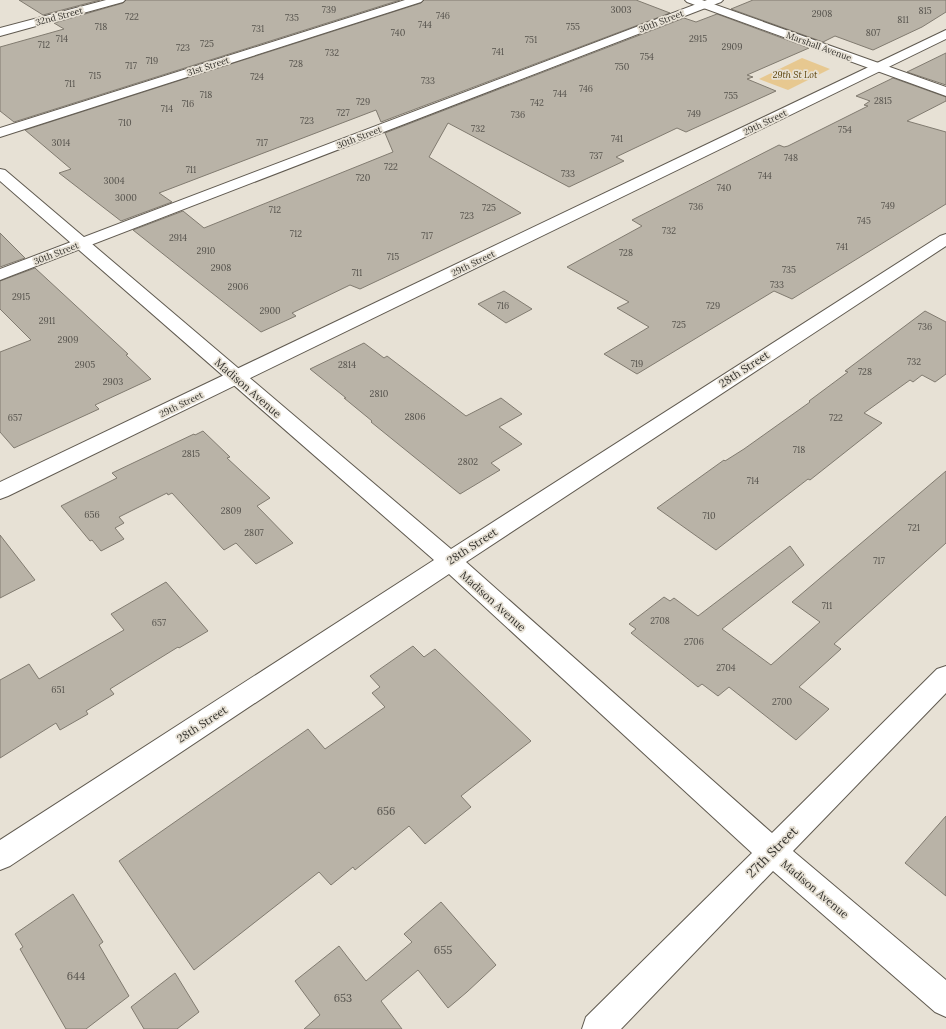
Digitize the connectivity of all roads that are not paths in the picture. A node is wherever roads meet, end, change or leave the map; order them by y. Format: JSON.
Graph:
{"nodes":[{"id":1,"x":119,"y":0,"type":"edge"},
{"id":2,"x":417,"y":0,"type":"edge"},
{"id":3,"x":704,"y":2,"type":"edge"},
{"id":4,"x":0,"y":32,"type":"edge"},
{"id":5,"x":946,"y":34,"type":"edge"},
{"id":6,"x":877,"y":68,"type":"junction"},
{"id":7,"x":946,"y":92,"type":"edge"},
{"id":8,"x":0,"y":132,"type":"edge"},
{"id":9,"x":0,"y":173,"type":"edge"},
{"id":10,"x":946,"y":239,"type":"edge"},
{"id":11,"x":82,"y":244,"type":"junction"},
{"id":12,"x":0,"y":275,"type":"edge"},
{"id":13,"x":236,"y":378,"type":"junction"},
{"id":14,"x":0,"y":491,"type":"edge"},
{"id":15,"x":450,"y":561,"type":"junction"},
{"id":16,"x":946,"y":676,"type":"edge"},
{"id":17,"x":772,"y":852,"type":"junction"},
{"id":18,"x":0,"y":856,"type":"edge"},
{"id":19,"x":946,"y":1001,"type":"edge"},
{"id":20,"x":598,"y":1029,"type":"edge"}],
"edges":[{"from":1,"to":4,"type":"street","name":"32nd Street"},
{"from":2,"to":8,"type":"street","name":"31st Street"},
{"from":3,"to":6,"type":"street","name":"Marshall Avenue"},
{"from":3,"to":11,"type":"street","name":"30th Street"},
{"from":5,"to":6,"type":"street","name":"29th Street"},
{"from":6,"to":7,"type":"street","name":"Marshall Avenue"},
{"from":6,"to":13,"type":"street","name":"29th Street"},
{"from":9,"to":11,"type":"street","name":"Madison Avenue"},
{"from":10,"to":15,"type":"street","name":"28th Street"},
{"from":11,"to":12,"type":"street","name":"30th Street"},
{"from":11,"to":13,"type":"street","name":"Madison Avenue"},
{"from":13,"to":14,"type":"street","name":"29th Street"},
{"from":13,"to":15,"type":"street","name":"Madison Avenue"},
{"from":15,"to":17,"type":"street","name":"Madison Avenue"},
{"from":15,"to":18,"type":"street","name":"28th Street"},
{"from":16,"to":17,"type":"street","name":"27th Street"},
{"from":17,"to":19,"type":"street","name":"Madison Avenue"},
{"from":17,"to":20,"type":"street","name":"27th Street"}]}
